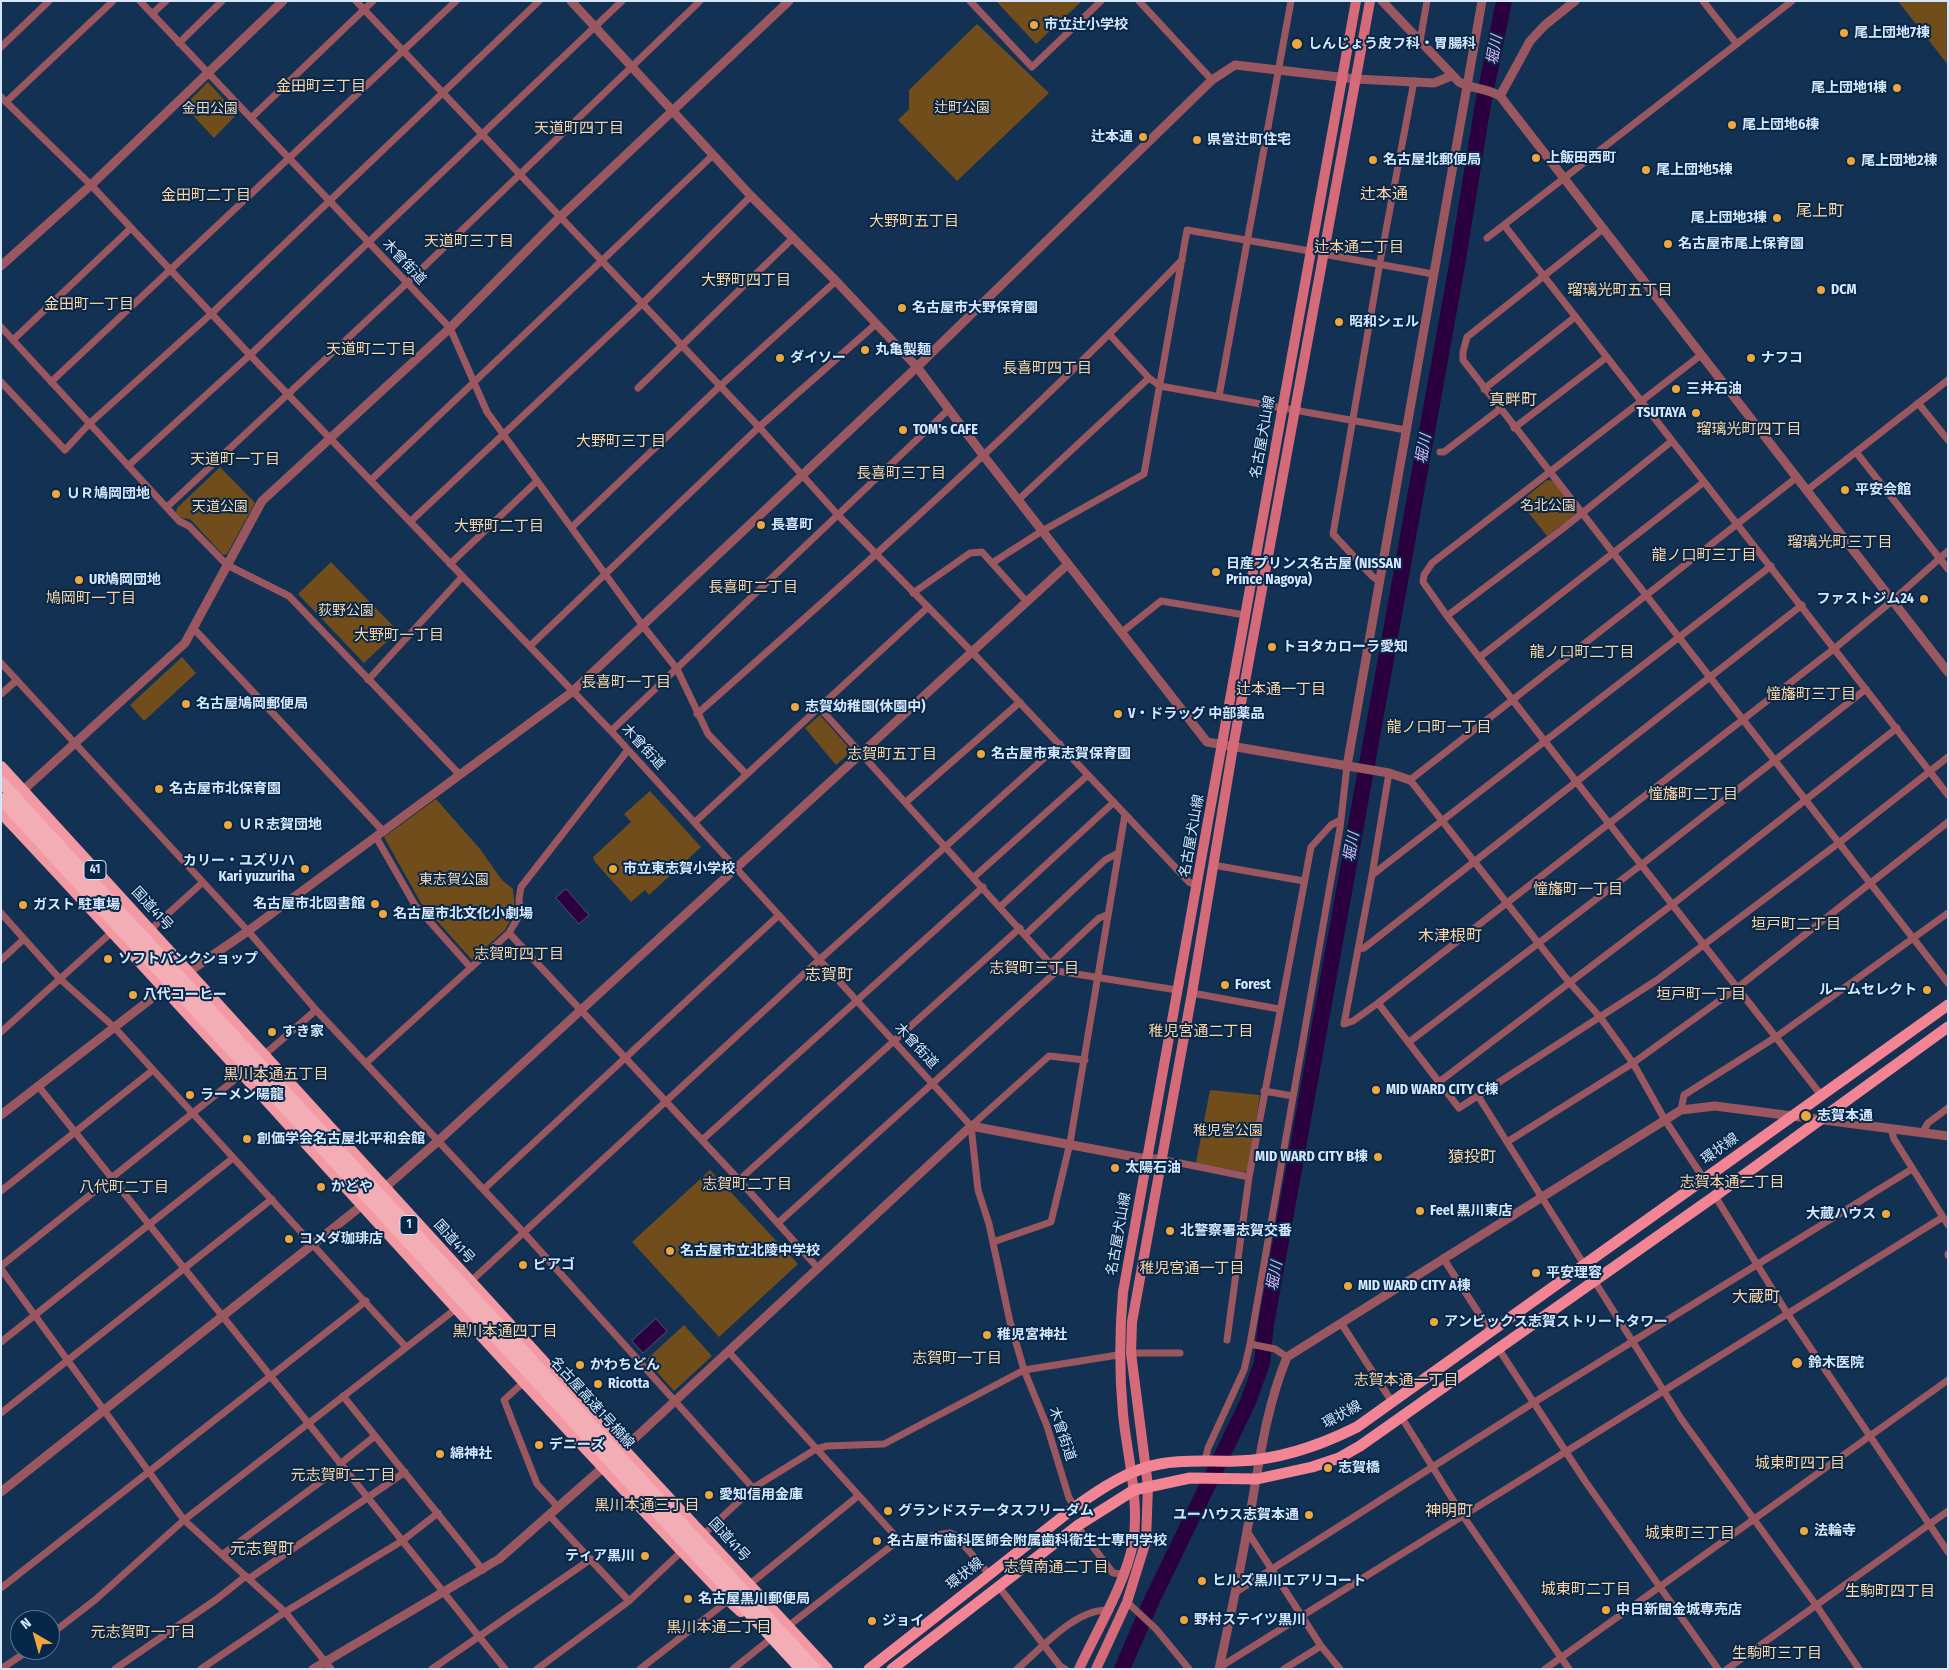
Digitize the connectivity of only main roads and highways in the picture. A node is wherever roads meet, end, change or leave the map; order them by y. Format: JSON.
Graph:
{"nodes":[{"id":1,"x":1356,"y":1,"type":"edge"},
{"id":2,"x":1370,"y":1,"type":"edge"},
{"id":3,"x":1,"y":768,"type":"edge"},
{"id":4,"x":1,"y":782,"type":"edge"},
{"id":5,"x":1,"y":799,"type":"edge"},
{"id":6,"x":1,"y":811,"type":"edge"},
{"id":7,"x":1948,"y":1005,"type":"edge"},
{"id":8,"x":1948,"y":1027,"type":"edge"},
{"id":9,"x":1145,"y":1468,"type":"junction"},
{"id":10,"x":1132,"y":1474,"type":"junction"},
{"id":11,"x":1148,"y":1486,"type":"junction"},
{"id":12,"x":1134,"y":1490,"type":"junction"},
{"id":13,"x":800,"y":1669,"type":"edge"},
{"id":14,"x":815,"y":1669,"type":"edge"},
{"id":15,"x":826,"y":1669,"type":"edge"},
{"id":16,"x":869,"y":1669,"type":"edge"},
{"id":17,"x":892,"y":1669,"type":"edge"},
{"id":18,"x":1079,"y":1669,"type":"edge"},
{"id":19,"x":1096,"y":1669,"type":"edge"}],
"edges":[{"from":1,"to":10,"type":"main road","name":"名古屋犬山線"},
{"from":2,"to":9,"type":"main road","name":"名古屋犬山線"},
{"from":3,"to":15,"type":"highway","name":"国道41号","number":"41"},
{"from":4,"to":14,"type":"highway","name":"名古屋高速1号楠線","number":"1","bridge":true},
{"from":5,"to":13,"type":"highway","name":"名古屋高速1号楠線","number":"1","bridge":true},
{"from":6,"to":13,"type":"highway","number":"41"},
{"from":7,"to":9,"type":"main road","name":"環状線"},
{"from":8,"to":11,"type":"main road"},
{"from":9,"to":10,"type":"main road","name":"環状線"},
{"from":9,"to":11,"type":"main road","name":"名古屋犬山線"},
{"from":10,"to":12,"type":"main road","name":"名古屋犬山線"},
{"from":10,"to":16,"type":"main road","name":"環状線"},
{"from":11,"to":12,"type":"main road"},
{"from":11,"to":19,"type":"main road","name":"名古屋犬山線"},
{"from":12,"to":17,"type":"main road"},
{"from":12,"to":18,"type":"main road","name":"名古屋犬山線"}]}
